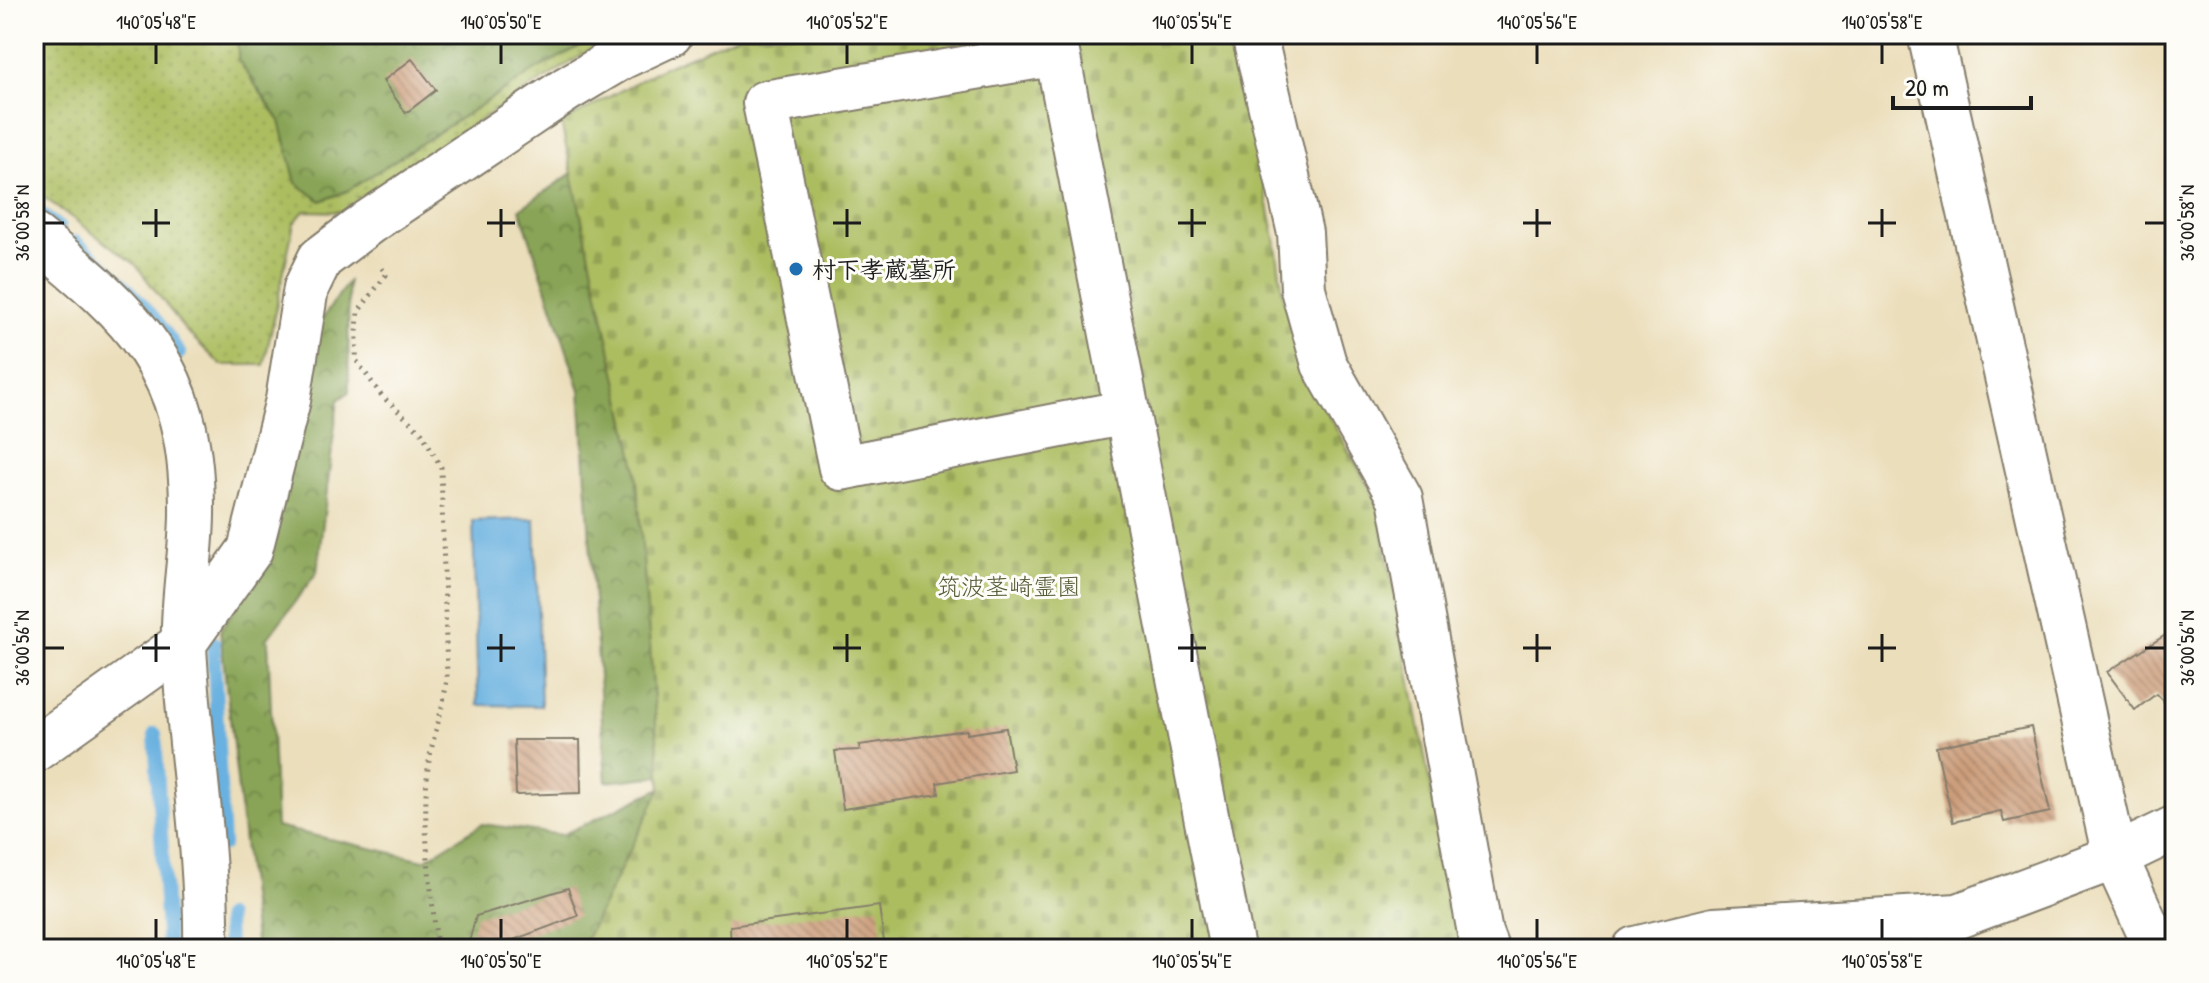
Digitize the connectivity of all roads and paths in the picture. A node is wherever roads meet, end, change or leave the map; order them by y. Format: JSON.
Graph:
{"nodes":[{"id":1,"x":670,"y":34,"type":"edge"},
{"id":2,"x":1254,"y":34,"type":"edge"},
{"id":3,"x":1930,"y":34,"type":"edge"},
{"id":4,"x":357,"y":231,"type":"junction"},
{"id":5,"x":34,"y":236,"type":"edge"},
{"id":6,"x":1127,"y":412,"type":"junction"},
{"id":7,"x":184,"y":643,"type":"junction"},
{"id":8,"x":34,"y":750,"type":"edge"},
{"id":9,"x":2175,"y":828,"type":"edge"},
{"id":10,"x":2115,"y":857,"type":"junction"},
{"id":11,"x":206,"y":949,"type":"edge"},
{"id":12,"x":437,"y":949,"type":"edge"},
{"id":13,"x":1232,"y":949,"type":"edge"},
{"id":14,"x":1486,"y":949,"type":"edge"},
{"id":15,"x":1635,"y":949,"type":"edge"},
{"id":16,"x":2157,"y":949,"type":"edge"}],
"edges":[{"from":1,"to":4,"type":"street"},
{"from":2,"to":14,"type":"street"},
{"from":3,"to":10,"type":"street"},
{"from":4,"to":7,"type":"street"},
{"from":4,"to":12,"type":"path"},
{"from":5,"to":7,"type":"street"},
{"from":6,"to":6,"type":"street"},
{"from":6,"to":13,"type":"street"},
{"from":7,"to":8,"type":"street"},
{"from":7,"to":11,"type":"street"},
{"from":9,"to":10,"type":"street"},
{"from":10,"to":15,"type":"street"},
{"from":10,"to":16,"type":"street"}]}
